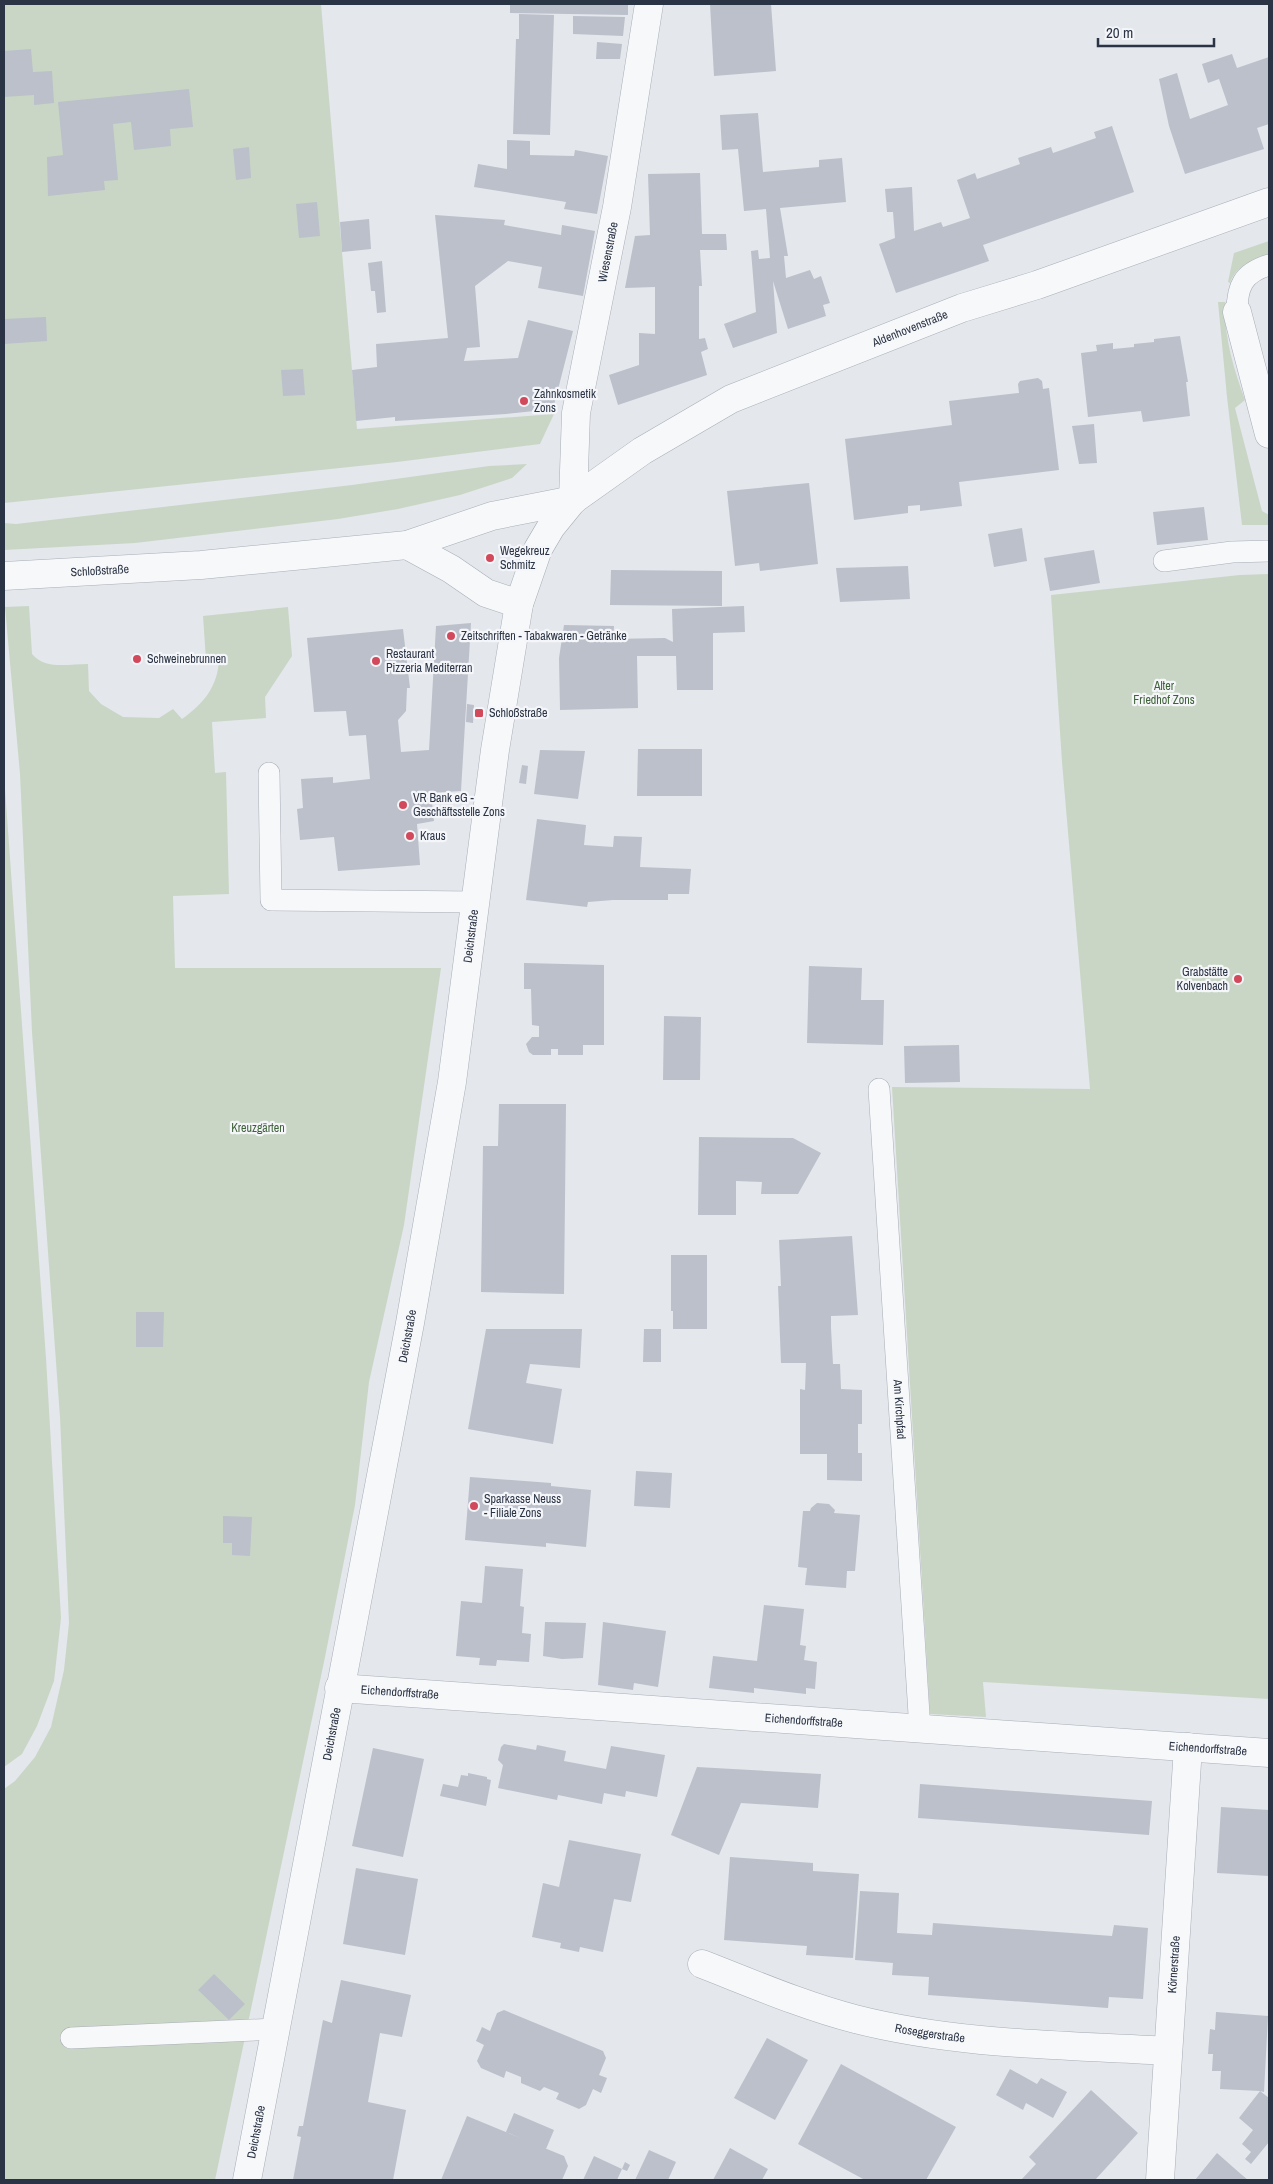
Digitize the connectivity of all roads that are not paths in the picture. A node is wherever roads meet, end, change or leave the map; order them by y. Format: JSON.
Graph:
{"nodes":[{"id":1,"x":649,"y":4,"type":"edge"},
{"id":2,"x":1269,"y":202,"type":"edge"},
{"id":3,"x":1269,"y":265,"type":"edge"},
{"id":4,"x":1237,"y":312,"type":"joint"},
{"id":5,"x":1269,"y":434,"type":"edge"},
{"id":6,"x":573,"y":500,"type":"junction"},
{"id":7,"x":406,"y":545,"type":"junction"},
{"id":8,"x":1269,"y":551,"type":"edge"},
{"id":9,"x":1164,"y":561,"type":"dead end"},
{"id":10,"x":4,"y":576,"type":"edge"},
{"id":11,"x":519,"y":604,"type":"junction"},
{"id":12,"x":269,"y":773,"type":"dead end"},
{"id":13,"x":476,"y":902,"type":"junction"},
{"id":14,"x":880,"y":1089,"type":"dead end"},
{"id":15,"x":339,"y":1688,"type":"junction"},
{"id":16,"x":920,"y":1730,"type":"junction"},
{"id":17,"x":1188,"y":1747,"type":"junction"},
{"id":18,"x":1269,"y":1753,"type":"edge"},
{"id":19,"x":702,"y":1964,"type":"dead end"},
{"id":20,"x":276,"y":2029,"type":"junction"},
{"id":21,"x":72,"y":2038,"type":"dead end"},
{"id":22,"x":1168,"y":2051,"type":"junction"},
{"id":23,"x":247,"y":2180,"type":"edge"},
{"id":24,"x":1160,"y":2180,"type":"edge"}],
"edges":[{"from":1,"to":6,"type":"street","name":"Wiesenstraße"},
{"from":2,"to":6,"type":"street","name":"Aldenhovenstraße"},
{"from":3,"to":4,"type":"lane"},
{"from":4,"to":5,"type":"street"},
{"from":6,"to":7,"type":"street","name":"Schloßstraße"},
{"from":6,"to":11,"type":"street","name":"Deichstraße"},
{"from":7,"to":10,"type":"street","name":"Schloßstraße"},
{"from":7,"to":11,"type":"street"},
{"from":8,"to":9,"type":"lane"},
{"from":11,"to":13,"type":"street","name":"Deichstraße"},
{"from":12,"to":13,"type":"lane"},
{"from":13,"to":15,"type":"street","name":"Deichstraße"},
{"from":14,"to":16,"type":"lane","name":"Am Kirchpfad"},
{"from":15,"to":16,"type":"street","name":"Eichendorffstraße"},
{"from":15,"to":20,"type":"street","name":"Deichstraße"},
{"from":16,"to":17,"type":"street","name":"Eichendorffstraße"},
{"from":17,"to":18,"type":"street","name":"Eichendorffstraße"},
{"from":17,"to":22,"type":"street","name":"Körnerstraße"},
{"from":19,"to":22,"type":"street","name":"Roseggerstraße"},
{"from":20,"to":21,"type":"lane"},
{"from":20,"to":23,"type":"street","name":"Deichstraße"},
{"from":22,"to":24,"type":"street","name":"Körnerstraße"}]}
